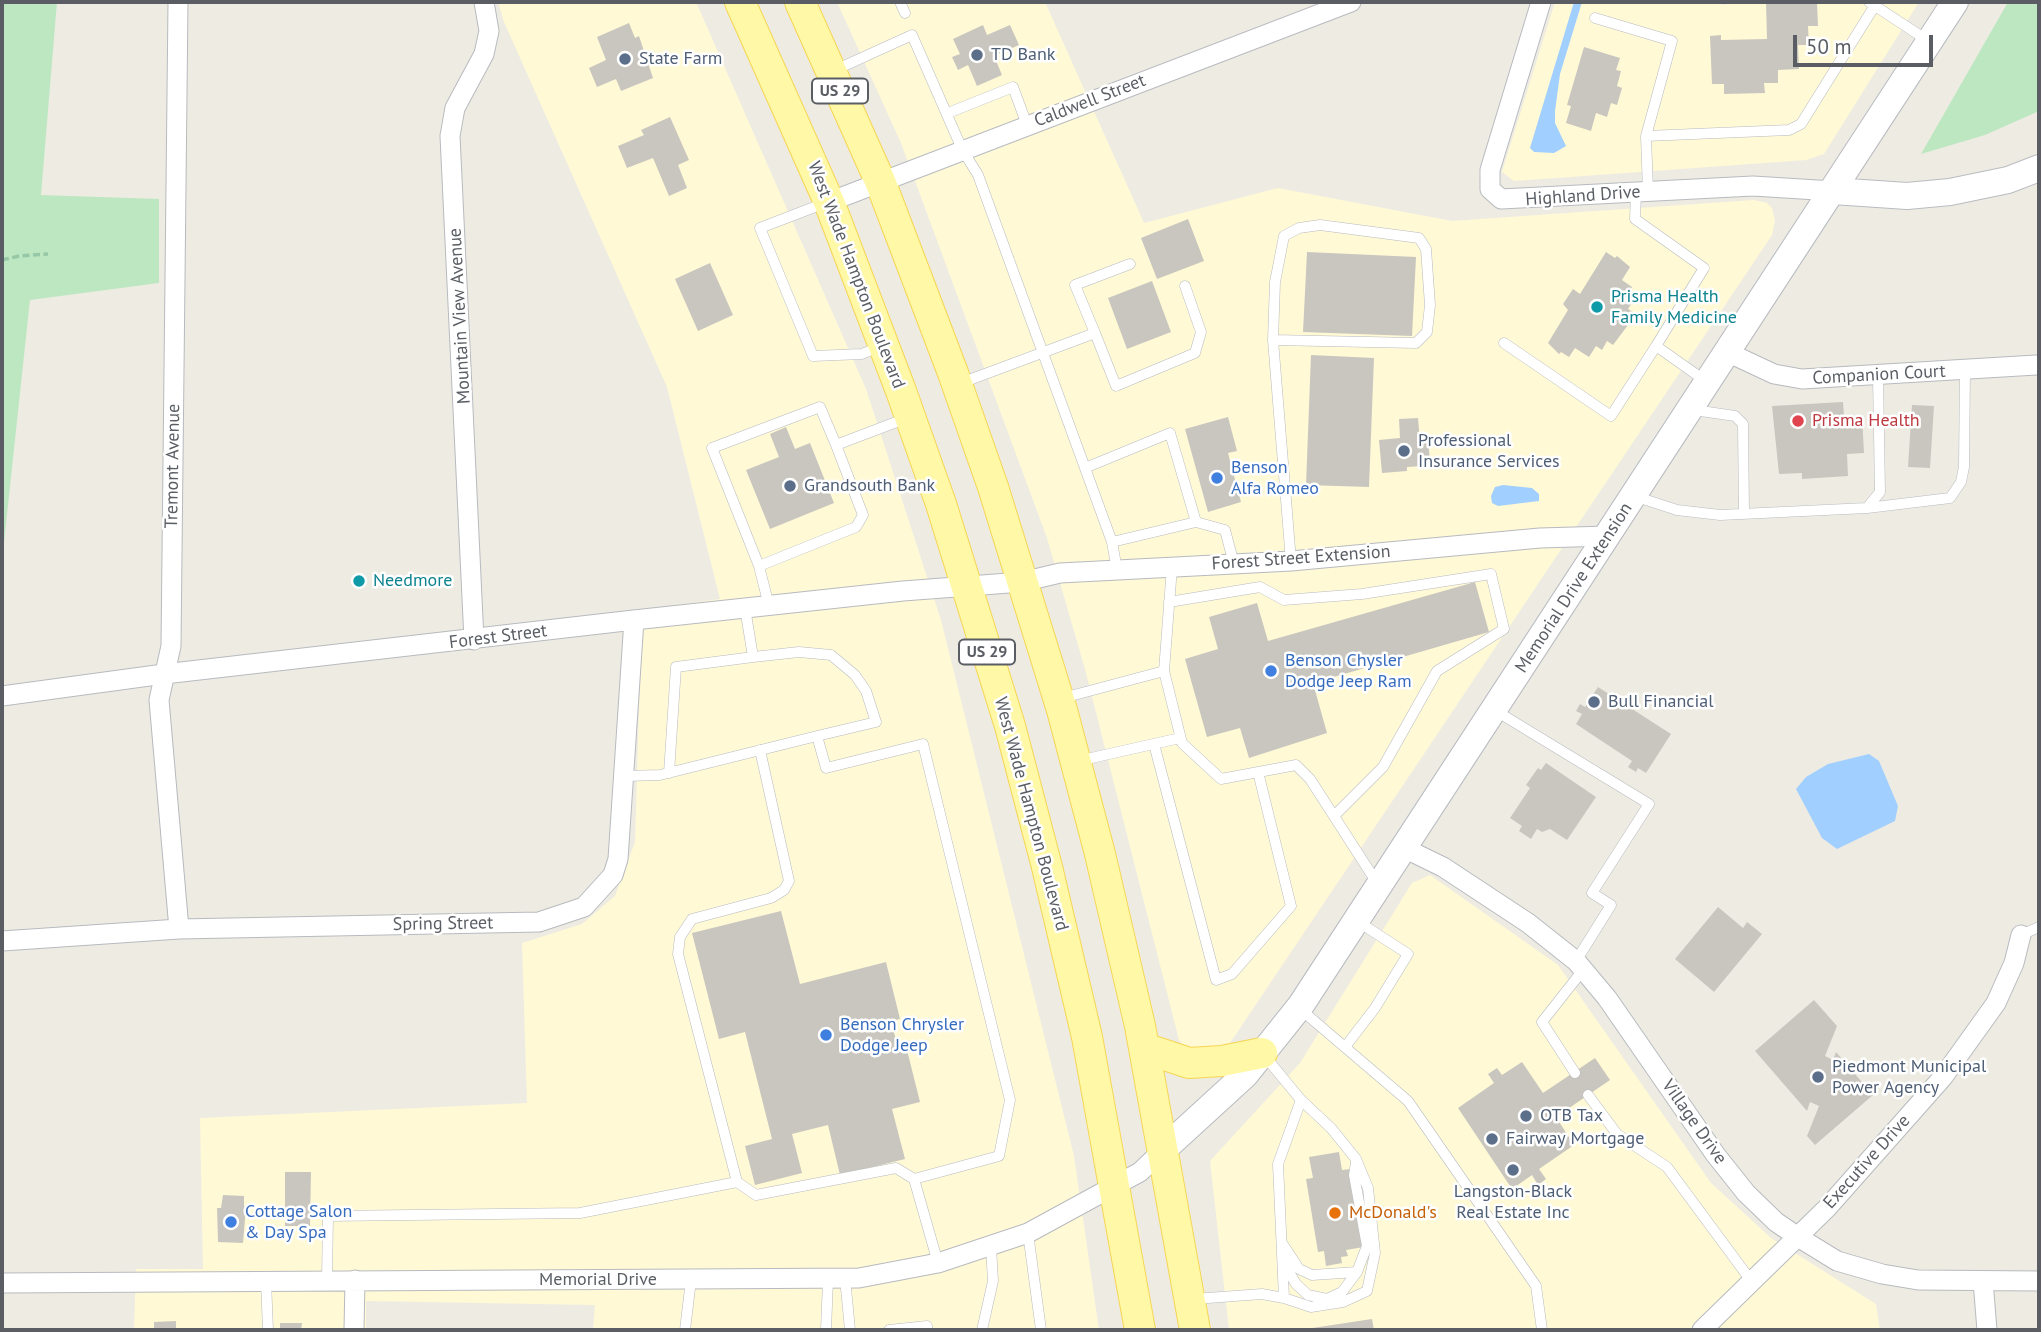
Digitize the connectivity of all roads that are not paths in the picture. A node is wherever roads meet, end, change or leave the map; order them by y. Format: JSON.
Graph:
{"nodes":[{"id":1,"x":178,"y":2,"type":"edge"},
{"id":2,"x":484,"y":2,"type":"edge"},
{"id":3,"x":740,"y":2,"type":"edge"},
{"id":4,"x":800,"y":2,"type":"edge"},
{"id":5,"x":900,"y":2,"type":"edge"},
{"id":6,"x":1351,"y":2,"type":"edge"},
{"id":7,"x":1541,"y":2,"type":"edge"},
{"id":8,"x":1955,"y":2,"type":"edge"},
{"id":9,"x":1873,"y":3,"type":"edge"},
{"id":10,"x":905,"y":13,"type":"dead end"},
{"id":11,"x":1595,"y":18,"type":"dead end"},
{"id":12,"x":1930,"y":42,"type":"junction"},
{"id":13,"x":831,"y":72,"type":"junction"},
{"id":14,"x":948,"y":113,"type":"junction"},
{"id":15,"x":1027,"y":125,"type":"junction"},
{"id":16,"x":1646,"y":136,"type":"junction"},
{"id":17,"x":962,"y":149,"type":"junction"},
{"id":18,"x":2039,"y":168,"type":"edge"},
{"id":19,"x":880,"y":181,"type":"junction"},
{"id":20,"x":1833,"y":191,"type":"junction"},
{"id":21,"x":1642,"y":192,"type":"junction"},
{"id":22,"x":829,"y":202,"type":"junction"},
{"id":23,"x":1130,"y":264,"type":"dead end"},
{"id":24,"x":1185,"y":286,"type":"dead end"},
{"id":25,"x":1094,"y":333,"type":"junction"},
{"id":26,"x":1273,"y":340,"type":"junction"},
{"id":27,"x":1504,"y":343,"type":"dead end"},
{"id":28,"x":884,"y":345,"type":"junction"},
{"id":29,"x":1656,"y":346,"type":"junction"},
{"id":30,"x":1727,"y":352,"type":"junction"},
{"id":31,"x":1043,"y":354,"type":"junction"},
{"id":32,"x":2038,"y":365,"type":"edge"},
{"id":33,"x":1965,"y":370,"type":"junction"},
{"id":34,"x":1878,"y":376,"type":"junction"},
{"id":35,"x":1707,"y":382,"type":"junction"},
{"id":36,"x":957,"y":384,"type":"junction"},
{"id":37,"x":1689,"y":410,"type":"junction"},
{"id":38,"x":910,"y":417,"type":"junction"},
{"id":39,"x":836,"y":444,"type":"junction"},
{"id":40,"x":1085,"y":468,"type":"junction"},
{"id":41,"x":1634,"y":496,"type":"junction"},
{"id":42,"x":1867,"y":508,"type":"junction"},
{"id":43,"x":1744,"y":514,"type":"junction"},
{"id":44,"x":1196,"y":522,"type":"junction"},
{"id":45,"x":1608,"y":536,"type":"junction"},
{"id":46,"x":1112,"y":542,"type":"junction"},
{"id":47,"x":1291,"y":561,"type":"junction"},
{"id":48,"x":1234,"y":564,"type":"junction"},
{"id":49,"x":759,"y":566,"type":"junction"},
{"id":50,"x":1172,"y":567,"type":"junction"},
{"id":51,"x":1117,"y":570,"type":"junction"},
{"id":52,"x":994,"y":584,"type":"junction"},
{"id":53,"x":1169,"y":602,"type":"junction"},
{"id":54,"x":769,"y":606,"type":"junction"},
{"id":55,"x":745,"y":608,"type":"junction"},
{"id":56,"x":634,"y":620,"type":"junction"},
{"id":57,"x":474,"y":640,"type":"junction"},
{"id":58,"x":753,"y":657,"type":"junction"},
{"id":59,"x":1164,"y":671,"type":"junction"},
{"id":60,"x":164,"y":674,"type":"junction"},
{"id":61,"x":2,"y":696,"type":"edge"},
{"id":62,"x":1059,"y":699,"type":"junction"},
{"id":63,"x":1494,"y":709,"type":"junction"},
{"id":64,"x":817,"y":736,"type":"junction"},
{"id":65,"x":1180,"y":738,"type":"junction"},
{"id":66,"x":1154,"y":744,"type":"junction"},
{"id":67,"x":760,"y":750,"type":"junction"},
{"id":68,"x":1076,"y":762,"type":"junction"},
{"id":69,"x":1258,"y":772,"type":"junction"},
{"id":70,"x":669,"y":773,"type":"junction"},
{"id":71,"x":625,"y":776,"type":"junction"},
{"id":72,"x":1334,"y":816,"type":"junction"},
{"id":73,"x":1404,"y":848,"type":"junction"},
{"id":74,"x":1379,"y":886,"type":"junction"},
{"id":75,"x":1356,"y":920,"type":"junction"},
{"id":76,"x":2039,"y":927,"type":"edge"},
{"id":77,"x":179,"y":929,"type":"junction"},
{"id":78,"x":2021,"y":935,"type":"joint"},
{"id":79,"x":2,"y":942,"type":"edge"},
{"id":80,"x":1579,"y":966,"type":"junction"},
{"id":81,"x":1298,"y":1008,"type":"junction"},
{"id":82,"x":1345,"y":1047,"type":"junction"},
{"id":83,"x":1144,"y":1048,"type":"junction"},
{"id":84,"x":1262,"y":1053,"type":"junction"},
{"id":85,"x":1575,"y":1073,"type":"dead end"},
{"id":86,"x":1588,"y":1095,"type":"dead end"},
{"id":87,"x":1301,"y":1100,"type":"junction"},
{"id":88,"x":1163,"y":1150,"type":"junction"},
{"id":89,"x":1356,"y":1159,"type":"junction"},
{"id":90,"x":914,"y":1179,"type":"junction"},
{"id":91,"x":737,"y":1182,"type":"junction"},
{"id":92,"x":1114,"y":1187,"type":"junction"},
{"id":93,"x":1028,"y":1233,"type":"junction"},
{"id":94,"x":1798,"y":1237,"type":"junction"},
{"id":95,"x":1282,"y":1243,"type":"junction"},
{"id":96,"x":991,"y":1247,"type":"junction"},
{"id":97,"x":938,"y":1263,"type":"junction"},
{"id":98,"x":1284,"y":1263,"type":"junction"},
{"id":99,"x":1357,"y":1272,"type":"junction"},
{"id":100,"x":836,"y":1279,"type":"junction"},
{"id":101,"x":327,"y":1280,"type":"junction"},
{"id":102,"x":355,"y":1280,"type":"junction"},
{"id":103,"x":691,"y":1280,"type":"junction"},
{"id":104,"x":266,"y":1281,"type":"junction"},
{"id":105,"x":1983,"y":1281,"type":"junction"},
{"id":106,"x":2039,"y":1281,"type":"edge"},
{"id":107,"x":2,"y":1283,"type":"edge"},
{"id":108,"x":1752,"y":1283,"type":"junction"},
{"id":109,"x":1284,"y":1298,"type":"junction"},
{"id":110,"x":1190,"y":1299,"type":"junction"},
{"id":111,"x":268,"y":1330,"type":"edge"},
{"id":112,"x":354,"y":1330,"type":"edge"},
{"id":113,"x":685,"y":1330,"type":"edge"},
{"id":114,"x":826,"y":1330,"type":"edge"},
{"id":115,"x":850,"y":1330,"type":"edge"},
{"id":116,"x":889,"y":1330,"type":"edge"},
{"id":117,"x":927,"y":1330,"type":"edge"},
{"id":118,"x":982,"y":1330,"type":"edge"},
{"id":119,"x":1041,"y":1330,"type":"edge"},
{"id":120,"x":1140,"y":1330,"type":"edge"},
{"id":121,"x":1195,"y":1330,"type":"edge"},
{"id":122,"x":1542,"y":1330,"type":"edge"},
{"id":123,"x":1702,"y":1330,"type":"edge"},
{"id":124,"x":1987,"y":1330,"type":"edge"}],
"edges":[{"from":1,"to":60,"type":"street","name":"Tremont Avenue"},
{"from":2,"to":57,"type":"street","name":"Mountain View Avenue"},
{"from":3,"to":22,"type":"main road","name":"West Wade Hampton Boulevard","number":"US 29"},
{"from":4,"to":13,"type":"main road","name":"West Wade Hampton Boulevard","number":"US 29"},
{"from":5,"to":10,"type":"lane"},
{"from":6,"to":15,"type":"street","name":"Caldwell Street"},
{"from":7,"to":21,"type":"street","name":"Highland Drive"},
{"from":8,"to":12,"type":"street","name":"Memorial Drive Extension"},
{"from":9,"to":12,"type":"lane"},
{"from":9,"to":16,"type":"lane"},
{"from":11,"to":16,"type":"lane"},
{"from":12,"to":20,"type":"street","name":"Memorial Drive Extension"},
{"from":13,"to":14,"type":"lane"},
{"from":13,"to":19,"type":"main road","name":"West Wade Hampton Boulevard","number":"US 29"},
{"from":14,"to":15,"type":"lane"},
{"from":14,"to":17,"type":"lane"},
{"from":15,"to":17,"type":"street","name":"Caldwell Street"},
{"from":16,"to":21,"type":"lane"},
{"from":17,"to":19,"type":"street","name":"Caldwell Street"},
{"from":17,"to":31,"type":"lane"},
{"from":18,"to":20,"type":"street"},
{"from":19,"to":22,"type":"street","name":"Caldwell Street"},
{"from":19,"to":36,"type":"main road","name":"West Wade Hampton Boulevard","number":"US 29"},
{"from":20,"to":21,"type":"street","name":"Highland Drive"},
{"from":20,"to":30,"type":"street","name":"Memorial Drive Extension"},
{"from":21,"to":29,"type":"lane"},
{"from":22,"to":28,"type":"main road","name":"West Wade Hampton Boulevard","number":"US 29"},
{"from":22,"to":28,"type":"lane"},
{"from":23,"to":25,"type":"lane"},
{"from":24,"to":25,"type":"lane"},
{"from":25,"to":31,"type":"lane"},
{"from":26,"to":26,"type":"lane"},
{"from":26,"to":47,"type":"lane"},
{"from":27,"to":29,"type":"lane"},
{"from":28,"to":38,"type":"main road","name":"West Wade Hampton Boulevard","number":"US 29"},
{"from":29,"to":35,"type":"lane"},
{"from":30,"to":34,"type":"street","name":"Companion Court"},
{"from":30,"to":35,"type":"street","name":"Memorial Drive Extension"},
{"from":31,"to":36,"type":"lane"},
{"from":31,"to":40,"type":"lane"},
{"from":32,"to":33,"type":"street","name":"Companion Court"},
{"from":33,"to":34,"type":"street","name":"Companion Court"},
{"from":33,"to":42,"type":"lane"},
{"from":34,"to":42,"type":"lane"},
{"from":35,"to":37,"type":"street","name":"Memorial Drive Extension"},
{"from":36,"to":52,"type":"main road","name":"West Wade Hampton Boulevard","number":"US 29"},
{"from":37,"to":41,"type":"street","name":"Memorial Drive Extension"},
{"from":37,"to":43,"type":"lane"},
{"from":38,"to":39,"type":"lane"},
{"from":38,"to":52,"type":"main road","name":"West Wade Hampton Boulevard","number":"US 29"},
{"from":39,"to":49,"type":"lane"},
{"from":39,"to":49,"type":"lane"},
{"from":40,"to":44,"type":"lane"},
{"from":40,"to":46,"type":"lane"},
{"from":41,"to":43,"type":"lane"},
{"from":41,"to":45,"type":"street","name":"Memorial Drive Extension"},
{"from":42,"to":43,"type":"lane"},
{"from":44,"to":46,"type":"lane"},
{"from":44,"to":48,"type":"lane"},
{"from":45,"to":47,"type":"street","name":"Forest Street Extension"},
{"from":45,"to":63,"type":"street","name":"Memorial Drive Extension"},
{"from":46,"to":51,"type":"lane"},
{"from":47,"to":48,"type":"street","name":"Forest Street Extension"},
{"from":48,"to":50,"type":"street","name":"Forest Street Extension"},
{"from":49,"to":54,"type":"lane"},
{"from":50,"to":51,"type":"street","name":"Forest Street Extension"},
{"from":50,"to":53,"type":"lane"},
{"from":51,"to":52,"type":"street","name":"Forest Street Extension"},
{"from":52,"to":54,"type":"street","name":"Forest Street"},
{"from":52,"to":62,"type":"main road","name":"West Wade Hampton Boulevard","number":"US 29"},
{"from":52,"to":92,"type":"main road","name":"West Wade Hampton Boulevard","number":"US 29"},
{"from":53,"to":59,"type":"lane"},
{"from":53,"to":72,"type":"lane"},
{"from":54,"to":55,"type":"street","name":"Forest Street"},
{"from":55,"to":56,"type":"street","name":"Forest Street"},
{"from":55,"to":58,"type":"lane"},
{"from":56,"to":57,"type":"street","name":"Forest Street"},
{"from":56,"to":71,"type":"street","name":"Spring Street"},
{"from":57,"to":60,"type":"street","name":"Forest Street"},
{"from":58,"to":64,"type":"lane"},
{"from":58,"to":70,"type":"lane"},
{"from":59,"to":62,"type":"lane"},
{"from":59,"to":65,"type":"lane"},
{"from":60,"to":61,"type":"street","name":"Forest Street"},
{"from":60,"to":77,"type":"street","name":"Tremont Avenue"},
{"from":62,"to":68,"type":"main road","name":"West Wade Hampton Boulevard","number":"US 29"},
{"from":63,"to":73,"type":"street","name":"Memorial Drive Extension"},
{"from":63,"to":80,"type":"lane"},
{"from":64,"to":67,"type":"lane"},
{"from":64,"to":90,"type":"lane"},
{"from":65,"to":66,"type":"lane"},
{"from":65,"to":69,"type":"lane"},
{"from":66,"to":68,"type":"lane"},
{"from":66,"to":69,"type":"lane"},
{"from":67,"to":70,"type":"lane"},
{"from":67,"to":91,"type":"lane"},
{"from":68,"to":83,"type":"main road","name":"West Wade Hampton Boulevard","number":"US 29"},
{"from":69,"to":72,"type":"lane"},
{"from":70,"to":71,"type":"lane"},
{"from":71,"to":77,"type":"street","name":"Spring Street"},
{"from":72,"to":74,"type":"lane"},
{"from":73,"to":74,"type":"street","name":"Memorial Drive Extension"},
{"from":73,"to":80,"type":"street","name":"Village Drive"},
{"from":74,"to":75,"type":"street","name":"Memorial Drive Extension"},
{"from":75,"to":81,"type":"street","name":"Memorial Drive Extension"},
{"from":75,"to":82,"type":"lane"},
{"from":76,"to":78,"type":"lane"},
{"from":77,"to":79,"type":"street","name":"Spring Street"},
{"from":78,"to":94,"type":"street","name":"Executive Drive"},
{"from":80,"to":85,"type":"lane"},
{"from":80,"to":94,"type":"street","name":"Village Drive"},
{"from":81,"to":82,"type":"lane"},
{"from":81,"to":84,"type":"street","name":"Memorial Drive Extension"},
{"from":82,"to":122,"type":"lane"},
{"from":83,"to":84,"type":"main road"},
{"from":83,"to":88,"type":"main road","name":"West Wade Hampton Boulevard","number":"US 29"},
{"from":84,"to":87,"type":"lane"},
{"from":84,"to":88,"type":"street","name":"Memorial Drive Extension"},
{"from":86,"to":108,"type":"lane"},
{"from":87,"to":89,"type":"lane"},
{"from":87,"to":95,"type":"lane"},
{"from":88,"to":92,"type":"street","name":"Memorial Drive"},
{"from":88,"to":110,"type":"main road","name":"West Wade Hampton Boulevard","number":"US 29"},
{"from":89,"to":99,"type":"lane"},
{"from":89,"to":109,"type":"lane"},
{"from":90,"to":91,"type":"lane"},
{"from":90,"to":97,"type":"lane"},
{"from":91,"to":101,"type":"lane"},
{"from":92,"to":93,"type":"street","name":"Memorial Drive"},
{"from":92,"to":120,"type":"main road","name":"West Wade Hampton Boulevard","number":"US 29"},
{"from":93,"to":96,"type":"street","name":"Memorial Drive"},
{"from":93,"to":119,"type":"lane"},
{"from":94,"to":105,"type":"street","name":"Village Drive"},
{"from":94,"to":108,"type":"street","name":"Executive Drive"},
{"from":95,"to":98,"type":"lane"},
{"from":95,"to":99,"type":"lane"},
{"from":96,"to":97,"type":"street","name":"Memorial Drive"},
{"from":96,"to":118,"type":"lane"},
{"from":97,"to":100,"type":"street","name":"Memorial Drive"},
{"from":98,"to":99,"type":"lane"},
{"from":98,"to":109,"type":"lane"},
{"from":100,"to":103,"type":"street","name":"Memorial Drive"},
{"from":100,"to":114,"type":"lane"},
{"from":100,"to":115,"type":"lane"},
{"from":101,"to":102,"type":"street","name":"Memorial Drive"},
{"from":101,"to":104,"type":"street","name":"Memorial Drive"},
{"from":102,"to":103,"type":"street","name":"Memorial Drive"},
{"from":102,"to":112,"type":"street"},
{"from":103,"to":113,"type":"lane"},
{"from":104,"to":107,"type":"street","name":"Memorial Drive"},
{"from":104,"to":111,"type":"lane"},
{"from":105,"to":106,"type":"street","name":"Village Drive"},
{"from":105,"to":124,"type":"street"},
{"from":108,"to":123,"type":"street","name":"Executive Drive"},
{"from":109,"to":110,"type":"lane"},
{"from":110,"to":121,"type":"main road","name":"West Wade Hampton Boulevard","number":"US 29"},
{"from":116,"to":117,"type":"lane"}]}
